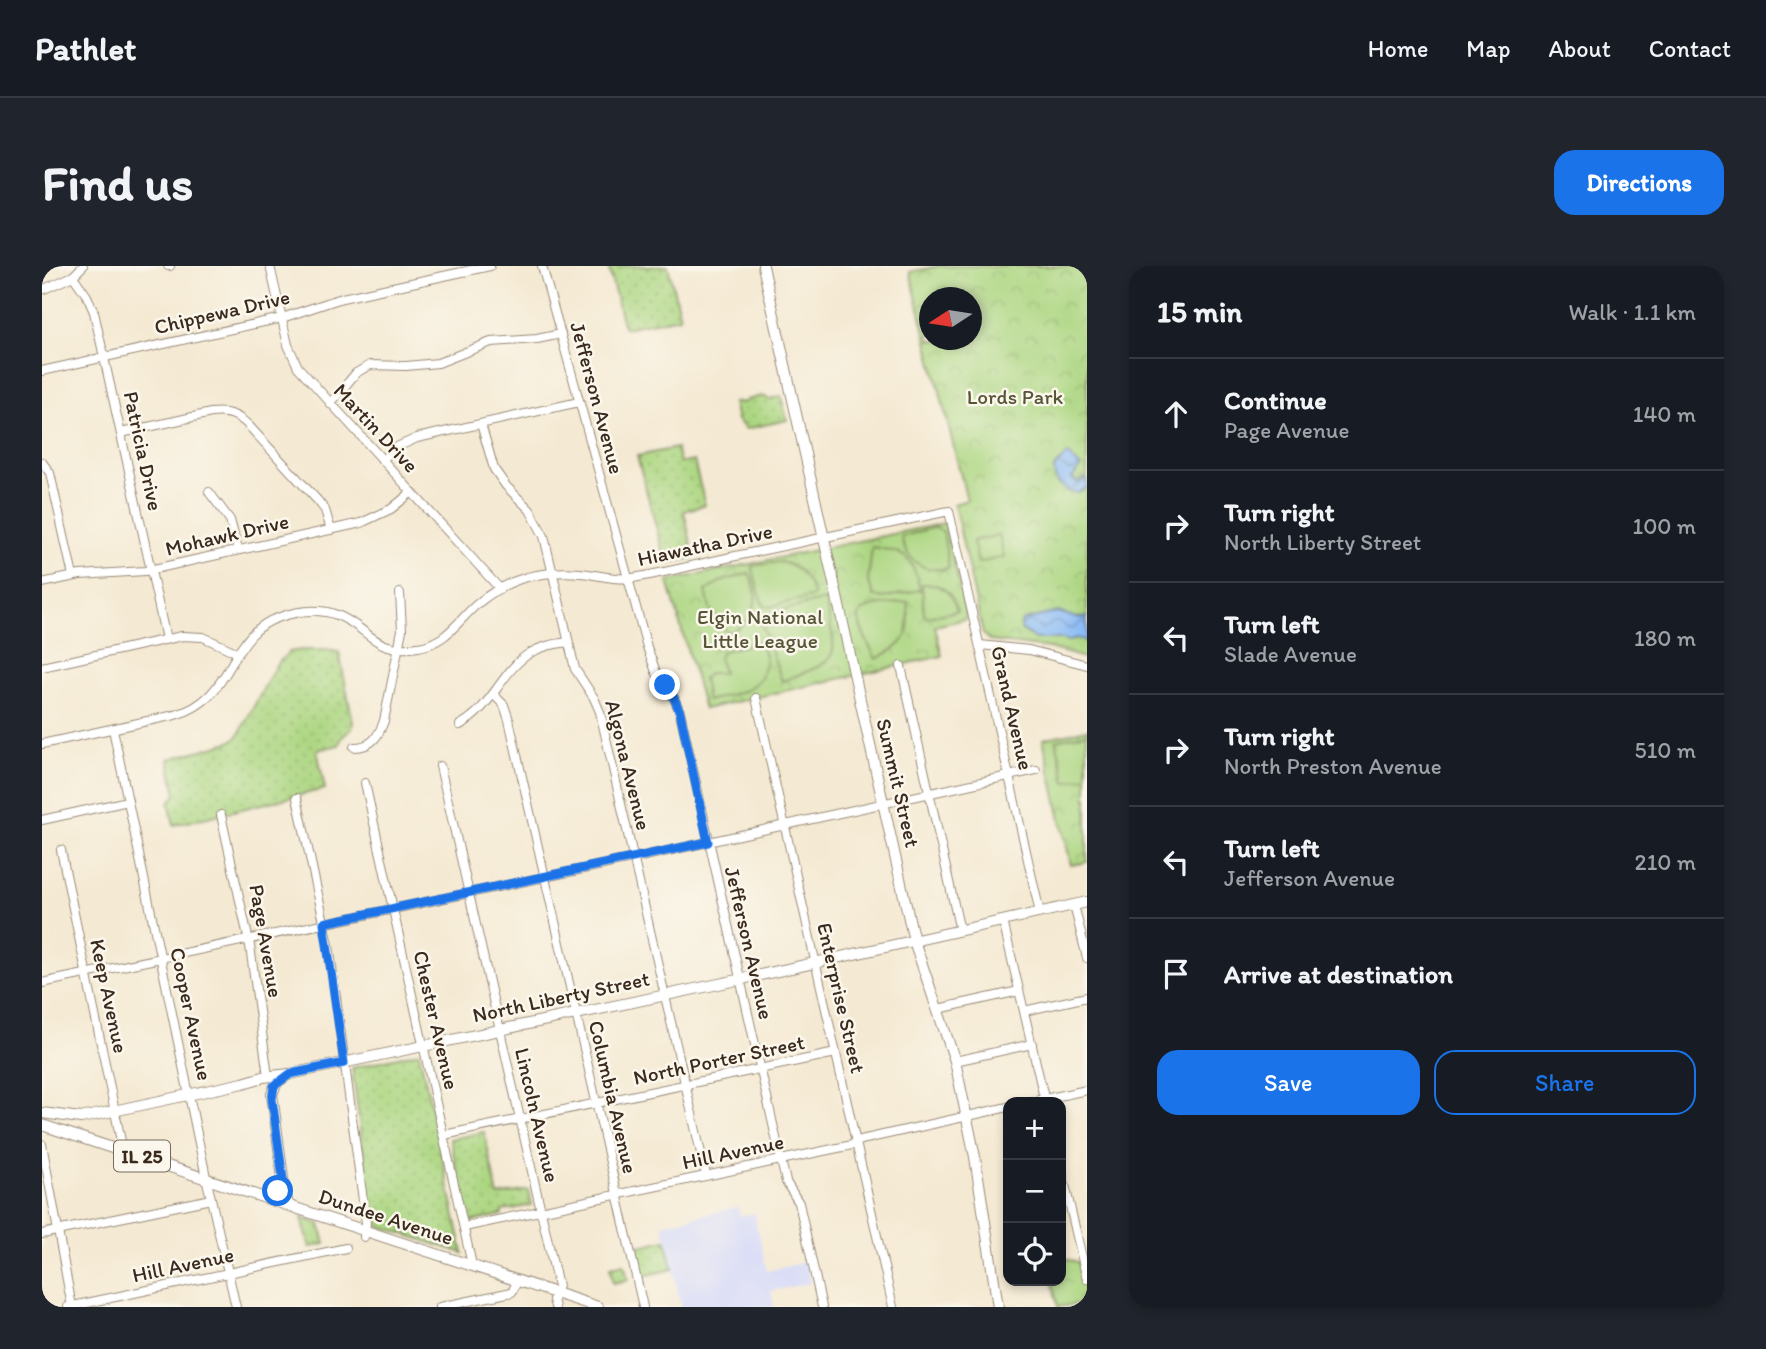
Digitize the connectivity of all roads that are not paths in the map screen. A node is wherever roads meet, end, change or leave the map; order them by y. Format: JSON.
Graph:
{"nodes":[{"id":1,"x":83,"y":266,"type":"edge"},
{"id":2,"x":270,"y":266,"type":"edge"},
{"id":3,"x":490,"y":266,"type":"edge"},
{"id":4,"x":542,"y":266,"type":"edge"},
{"id":5,"x":763,"y":266,"type":"edge"},
{"id":6,"x":73,"y":276,"type":"junction"},
{"id":7,"x":42,"y":290,"type":"edge"},
{"id":8,"x":282,"y":318,"type":"junction"},
{"id":9,"x":561,"y":334,"type":"junction"},
{"id":10,"x":104,"y":357,"type":"junction"},
{"id":11,"x":42,"y":371,"type":"edge"},
{"id":12,"x":579,"y":402,"type":"junction"},
{"id":13,"x":330,"y":404,"type":"junction"},
{"id":14,"x":481,"y":424,"type":"junction"},
{"id":15,"x":121,"y":433,"type":"junction"},
{"id":16,"x":382,"y":460,"type":"junction"},
{"id":17,"x":42,"y":462,"type":"edge"},
{"id":18,"x":209,"y":492,"type":"dead end"},
{"id":19,"x":412,"y":492,"type":"junction"},
{"id":20,"x":949,"y":511,"type":"joint"},
{"id":21,"x":331,"y":530,"type":"junction"},
{"id":22,"x":824,"y":537,"type":"junction"},
{"id":23,"x":238,"y":550,"type":"junction"},
{"id":24,"x":151,"y":570,"type":"junction"},
{"id":25,"x":552,"y":573,"type":"junction"},
{"id":26,"x":73,"y":576,"type":"junction"},
{"id":27,"x":628,"y":579,"type":"junction"},
{"id":28,"x":42,"y":583,"type":"edge"},
{"id":29,"x":500,"y":589,"type":"junction"},
{"id":30,"x":400,"y":593,"type":"dead end"},
{"id":31,"x":166,"y":639,"type":"junction"},
{"id":32,"x":568,"y":642,"type":"junction"},
{"id":33,"x":980,"y":645,"type":"junction"},
{"id":34,"x":398,"y":648,"type":"junction"},
{"id":35,"x":238,"y":653,"type":"junction"},
{"id":36,"x":1087,"y":665,"type":"edge"},
{"id":37,"x":901,"y":666,"type":"dead end"},
{"id":38,"x":42,"y":667,"type":"edge"},
{"id":39,"x":494,"y":695,"type":"junction"},
{"id":40,"x":756,"y":698,"type":"dead end"},
{"id":41,"x":460,"y":726,"type":"dead end"},
{"id":42,"x":113,"y":729,"type":"junction"},
{"id":43,"x":42,"y":744,"type":"edge"},
{"id":44,"x":354,"y":747,"type":"dead end"},
{"id":45,"x":440,"y":766,"type":"dead end"},
{"id":46,"x":1036,"y":770,"type":"dead end"},
{"id":47,"x":1010,"y":777,"type":"junction"},
{"id":48,"x":365,"y":783,"type":"dead end"},
{"id":49,"x":929,"y":794,"type":"junction"},
{"id":50,"x":297,"y":798,"type":"dead end"},
{"id":51,"x":128,"y":801,"type":"junction"},
{"id":52,"x":882,"y":804,"type":"junction"},
{"id":53,"x":221,"y":815,"type":"dead end"},
{"id":54,"x":42,"y":820,"type":"edge"},
{"id":55,"x":784,"y":826,"type":"junction"},
{"id":56,"x":708,"y":842,"type":"junction"},
{"id":57,"x":61,"y":850,"type":"dead end"},
{"id":58,"x":633,"y":859,"type":"junction"},
{"id":59,"x":544,"y":877,"type":"junction"},
{"id":60,"x":469,"y":893,"type":"junction"},
{"id":61,"x":1087,"y":902,"type":"edge"},
{"id":62,"x":1074,"y":905,"type":"junction"},
{"id":63,"x":393,"y":909,"type":"junction"},
{"id":64,"x":1040,"y":913,"type":"junction"},
{"id":65,"x":1003,"y":921,"type":"junction"},
{"id":66,"x":324,"y":923,"type":"junction"},
{"id":67,"x":960,"y":931,"type":"junction"},
{"id":68,"x":249,"y":939,"type":"junction"},
{"id":69,"x":914,"y":941,"type":"junction"},
{"id":70,"x":161,"y":958,"type":"junction"},
{"id":71,"x":1087,"y":958,"type":"edge"},
{"id":72,"x":815,"y":963,"type":"junction"},
{"id":73,"x":86,"y":973,"type":"junction"},
{"id":74,"x":740,"y":979,"type":"junction"},
{"id":75,"x":42,"y":983,"type":"edge"},
{"id":76,"x":1016,"y":992,"type":"junction"},
{"id":77,"x":664,"y":995,"type":"junction"},
{"id":78,"x":1087,"y":997,"type":"edge"},
{"id":79,"x":938,"y":1009,"type":"junction"},
{"id":80,"x":1024,"y":1011,"type":"junction"},
{"id":81,"x":576,"y":1013,"type":"junction"},
{"id":82,"x":500,"y":1030,"type":"junction"},
{"id":83,"x":1032,"y":1044,"type":"junction"},
{"id":84,"x":424,"y":1046,"type":"junction"},
{"id":85,"x":836,"y":1053,"type":"junction"},
{"id":86,"x":955,"y":1061,"type":"junction"},
{"id":87,"x":344,"y":1063,"type":"junction"},
{"id":88,"x":760,"y":1070,"type":"junction"},
{"id":89,"x":290,"y":1074,"type":"junction"},
{"id":90,"x":268,"y":1076,"type":"junction"},
{"id":91,"x":243,"y":1083,"type":"junction"},
{"id":92,"x":684,"y":1086,"type":"junction"},
{"id":93,"x":1087,"y":1090,"type":"edge"},
{"id":94,"x":190,"y":1095,"type":"junction"},
{"id":95,"x":1044,"y":1097,"type":"edge"},
{"id":96,"x":1060,"y":1097,"type":"edge"},
{"id":97,"x":272,"y":1099,"type":"junction"},
{"id":98,"x":596,"y":1104,"type":"junction"},
{"id":99,"x":1003,"y":1108,"type":"edge"},
{"id":100,"x":114,"y":1111,"type":"junction"},
{"id":101,"x":42,"y":1113,"type":"edge"},
{"id":102,"x":967,"y":1116,"type":"junction"},
{"id":103,"x":81,"y":1118,"type":"junction"},
{"id":104,"x":521,"y":1120,"type":"junction"},
{"id":105,"x":42,"y":1124,"type":"edge"},
{"id":106,"x":444,"y":1135,"type":"junction"},
{"id":107,"x":856,"y":1142,"type":"junction"},
{"id":108,"x":42,"y":1144,"type":"edge"},
{"id":109,"x":118,"y":1149,"type":"junction"},
{"id":110,"x":43,"y":1155,"type":"edge"},
{"id":111,"x":781,"y":1160,"type":"junction"},
{"id":112,"x":706,"y":1175,"type":"junction"},
{"id":113,"x":206,"y":1177,"type":"junction"},
{"id":114,"x":284,"y":1186,"type":"junction"},
{"id":115,"x":1066,"y":1189,"type":"edge"},
{"id":116,"x":617,"y":1195,"type":"junction"},
{"id":117,"x":268,"y":1198,"type":"junction"},
{"id":118,"x":211,"y":1199,"type":"junction"},
{"id":119,"x":288,"y":1204,"type":"junction"},
{"id":120,"x":541,"y":1211,"type":"junction"},
{"id":121,"x":464,"y":1227,"type":"junction"},
{"id":122,"x":58,"y":1231,"type":"junction"},
{"id":123,"x":42,"y":1234,"type":"edge"},
{"id":124,"x":365,"y":1234,"type":"junction"},
{"id":125,"x":346,"y":1248,"type":"dead end"},
{"id":126,"x":472,"y":1265,"type":"junction"},
{"id":127,"x":228,"y":1273,"type":"junction"},
{"id":128,"x":1087,"y":1279,"type":"edge"},
{"id":129,"x":518,"y":1280,"type":"junction"},
{"id":130,"x":556,"y":1293,"type":"junction"},
{"id":131,"x":71,"y":1307,"type":"edge"},
{"id":132,"x":236,"y":1307,"type":"edge"},
{"id":133,"x":440,"y":1307,"type":"edge"},
{"id":134,"x":555,"y":1307,"type":"edge"},
{"id":135,"x":598,"y":1307,"type":"edge"},
{"id":136,"x":643,"y":1307,"type":"edge"},
{"id":137,"x":822,"y":1307,"type":"edge"},
{"id":138,"x":893,"y":1307,"type":"edge"},
{"id":139,"x":998,"y":1307,"type":"edge"}],
"edges":[{"from":1,"to":6,"type":"street"},
{"from":2,"to":8,"type":"street","name":"Martin Drive"},
{"from":3,"to":8,"type":"street","name":"Chippewa Drive"},
{"from":4,"to":9,"type":"street","name":"Jefferson Avenue"},
{"from":5,"to":22,"type":"main road","name":"Summit Street"},
{"from":6,"to":7,"type":"street"},
{"from":6,"to":10,"type":"street","name":"Patricia Drive"},
{"from":8,"to":10,"type":"street","name":"Chippewa Drive"},
{"from":8,"to":13,"type":"street","name":"Martin Drive"},
{"from":9,"to":12,"type":"street","name":"Jefferson Avenue"},
{"from":9,"to":13,"type":"street"},
{"from":10,"to":11,"type":"street","name":"Chippewa Drive"},
{"from":10,"to":15,"type":"street","name":"Patricia Drive"},
{"from":12,"to":14,"type":"street"},
{"from":12,"to":27,"type":"street","name":"Jefferson Avenue"},
{"from":13,"to":16,"type":"street","name":"Martin Drive"},
{"from":14,"to":16,"type":"street"},
{"from":14,"to":25,"type":"street","name":"Algona Avenue"},
{"from":15,"to":21,"type":"street"},
{"from":15,"to":24,"type":"street","name":"Patricia Drive"},
{"from":16,"to":19,"type":"street","name":"Martin Drive"},
{"from":17,"to":26,"type":"street"},
{"from":18,"to":23,"type":"street"},
{"from":19,"to":21,"type":"street","name":"Mohawk Drive"},
{"from":19,"to":29,"type":"street","name":"Martin Drive"},
{"from":20,"to":22,"type":"street","name":"Hiawatha Drive"},
{"from":20,"to":33,"type":"street","name":"Grand Avenue"},
{"from":21,"to":23,"type":"street","name":"Mohawk Drive"},
{"from":22,"to":27,"type":"street","name":"Hiawatha Drive"},
{"from":22,"to":52,"type":"main road","name":"Summit Street"},
{"from":23,"to":24,"type":"street","name":"Mohawk Drive"},
{"from":24,"to":26,"type":"street","name":"Mohawk Drive"},
{"from":24,"to":31,"type":"street","name":"Patricia Drive"},
{"from":25,"to":27,"type":"street","name":"Hiawatha Drive"},
{"from":25,"to":29,"type":"street","name":"Hiawatha Drive"},
{"from":25,"to":32,"type":"street","name":"Algona Avenue"},
{"from":26,"to":28,"type":"street","name":"Mohawk Drive"},
{"from":27,"to":56,"type":"street","name":"Jefferson Avenue"},
{"from":29,"to":34,"type":"street","name":"Hiawatha Drive"},
{"from":30,"to":34,"type":"street"},
{"from":31,"to":35,"type":"street"},
{"from":31,"to":38,"type":"street"},
{"from":32,"to":39,"type":"street"},
{"from":32,"to":58,"type":"street","name":"Algona Avenue"},
{"from":33,"to":36,"type":"street"},
{"from":33,"to":47,"type":"street","name":"Grand Avenue"},
{"from":34,"to":35,"type":"street"},
{"from":34,"to":44,"type":"street"},
{"from":35,"to":42,"type":"street"},
{"from":37,"to":49,"type":"street"},
{"from":39,"to":41,"type":"street"},
{"from":39,"to":59,"type":"street","name":"Columbia Avenue"},
{"from":40,"to":55,"type":"street","name":"Enterprise Street"},
{"from":42,"to":43,"type":"street"},
{"from":42,"to":51,"type":"street","name":"Cooper Avenue"},
{"from":45,"to":60,"type":"street","name":"Lincoln Avenue"},
{"from":46,"to":47,"type":"street"},
{"from":47,"to":49,"type":"street"},
{"from":47,"to":64,"type":"street","name":"Grand Avenue"},
{"from":48,"to":63,"type":"street","name":"Chester Avenue"},
{"from":49,"to":52,"type":"street"},
{"from":49,"to":67,"type":"street"},
{"from":50,"to":66,"type":"street"},
{"from":51,"to":54,"type":"street"},
{"from":51,"to":70,"type":"street","name":"Cooper Avenue"},
{"from":52,"to":55,"type":"street"},
{"from":52,"to":69,"type":"main road","name":"Summit Street"},
{"from":53,"to":68,"type":"street","name":"Page Avenue"},
{"from":55,"to":56,"type":"street"},
{"from":55,"to":72,"type":"street","name":"Enterprise Street"},
{"from":56,"to":58,"type":"street"},
{"from":56,"to":74,"type":"street","name":"Jefferson Avenue"},
{"from":57,"to":73,"type":"street","name":"Keep Avenue"},
{"from":58,"to":59,"type":"street"},
{"from":58,"to":77,"type":"street","name":"Algona Avenue"},
{"from":59,"to":60,"type":"street"},
{"from":59,"to":81,"type":"street","name":"Columbia Avenue"},
{"from":60,"to":63,"type":"street"},
{"from":60,"to":82,"type":"street","name":"Lincoln Avenue"},
{"from":61,"to":62,"type":"main road","name":"North Liberty Street","number":"IL 25"},
{"from":62,"to":64,"type":"main road","name":"North Liberty Street","number":"IL 25"},
{"from":62,"to":71,"type":"street"},
{"from":63,"to":66,"type":"street"},
{"from":63,"to":84,"type":"street","name":"Chester Avenue"},
{"from":64,"to":65,"type":"main road","name":"North Liberty Street","number":"IL 25"},
{"from":65,"to":67,"type":"main road","name":"North Liberty Street","number":"IL 25"},
{"from":65,"to":76,"type":"street"},
{"from":66,"to":68,"type":"street"},
{"from":66,"to":87,"type":"street"},
{"from":67,"to":69,"type":"main road","name":"North Liberty Street","number":"IL 25"},
{"from":68,"to":70,"type":"street"},
{"from":68,"to":90,"type":"street","name":"Page Avenue"},
{"from":69,"to":72,"type":"main road","name":"North Liberty Street","number":"IL 25"},
{"from":69,"to":79,"type":"main road","name":"Summit Street"},
{"from":70,"to":73,"type":"street"},
{"from":70,"to":94,"type":"street","name":"Cooper Avenue"},
{"from":72,"to":74,"type":"main road","name":"North Liberty Street","number":"IL 25"},
{"from":72,"to":85,"type":"street","name":"Enterprise Street"},
{"from":73,"to":75,"type":"street"},
{"from":73,"to":100,"type":"street","name":"Keep Avenue"},
{"from":74,"to":77,"type":"main road","name":"North Liberty Street","number":"IL 25"},
{"from":74,"to":88,"type":"street","name":"Jefferson Avenue"},
{"from":76,"to":79,"type":"street"},
{"from":76,"to":80,"type":"street"},
{"from":77,"to":81,"type":"main road","name":"North Liberty Street","number":"IL 25"},
{"from":77,"to":92,"type":"street","name":"Algona Avenue"},
{"from":78,"to":80,"type":"street"},
{"from":79,"to":86,"type":"main road","name":"Summit Street"},
{"from":80,"to":83,"type":"street"},
{"from":81,"to":82,"type":"main road","name":"North Liberty Street","number":"IL 25"},
{"from":81,"to":98,"type":"street","name":"Columbia Avenue"},
{"from":82,"to":84,"type":"main road","name":"North Liberty Street","number":"IL 25"},
{"from":82,"to":104,"type":"street","name":"Lincoln Avenue"},
{"from":83,"to":86,"type":"street"},
{"from":83,"to":95,"type":"street"},
{"from":84,"to":87,"type":"main road","name":"North Liberty Street","number":"IL 25"},
{"from":84,"to":106,"type":"street","name":"Chester Avenue"},
{"from":85,"to":88,"type":"street","name":"North Porter Street"},
{"from":85,"to":107,"type":"street","name":"Enterprise Street"},
{"from":86,"to":102,"type":"main road","name":"Summit Street"},
{"from":87,"to":89,"type":"main road","name":"North Liberty Street","number":"IL 25"},
{"from":87,"to":124,"type":"street"},
{"from":88,"to":92,"type":"street","name":"North Porter Street"},
{"from":88,"to":111,"type":"street","name":"Jefferson Avenue"},
{"from":89,"to":90,"type":"main road","name":"North Liberty Street","number":"IL 25"},
{"from":89,"to":97,"type":"main road"},
{"from":90,"to":91,"type":"main road","name":"North Liberty Street","number":"IL 25"},
{"from":91,"to":94,"type":"main road","name":"North Liberty Street","number":"IL 25"},
{"from":91,"to":97,"type":"main road"},
{"from":92,"to":98,"type":"street","name":"North Porter Street"},
{"from":92,"to":112,"type":"street","name":"Algona Avenue"},
{"from":93,"to":96,"type":"street"},
{"from":94,"to":100,"type":"main road","name":"North Liberty Street","number":"IL 25"},
{"from":94,"to":113,"type":"street","name":"Cooper Avenue"},
{"from":97,"to":114,"type":"main road"},
{"from":98,"to":104,"type":"street","name":"North Porter Street"},
{"from":98,"to":116,"type":"street","name":"Columbia Avenue"},
{"from":99,"to":102,"type":"street","name":"Hill Avenue"},
{"from":100,"to":103,"type":"main road","name":"North Liberty Street","number":"IL 25"},
{"from":100,"to":109,"type":"street","name":"Keep Avenue"},
{"from":101,"to":103,"type":"main road","name":"North Liberty Street","number":"IL 25"},
{"from":102,"to":107,"type":"street","name":"Hill Avenue"},
{"from":102,"to":139,"type":"main road","name":"Summit Street"},
{"from":103,"to":105,"type":"main road"},
{"from":104,"to":106,"type":"street","name":"North Porter Street"},
{"from":104,"to":120,"type":"street","name":"Lincoln Avenue"},
{"from":105,"to":109,"type":"main road","name":"Dundee Avenue","number":"IL 25"},
{"from":106,"to":121,"type":"street","name":"Chester Avenue"},
{"from":107,"to":111,"type":"street","name":"Hill Avenue"},
{"from":107,"to":138,"type":"street","name":"Enterprise Street"},
{"from":108,"to":110,"type":"street"},
{"from":109,"to":113,"type":"main road","name":"Dundee Avenue","number":"IL 25"},
{"from":110,"to":122,"type":"street"},
{"from":111,"to":112,"type":"street","name":"Hill Avenue"},
{"from":111,"to":137,"type":"street","name":"Jefferson Avenue"},
{"from":112,"to":116,"type":"street","name":"Hill Avenue"},
{"from":113,"to":117,"type":"main road","name":"Dundee Avenue","number":"IL 25"},
{"from":113,"to":118,"type":"street","name":"Cooper Avenue"},
{"from":114,"to":117,"type":"main road"},
{"from":114,"to":119,"type":"main road"},
{"from":115,"to":128,"type":"street"},
{"from":116,"to":120,"type":"street","name":"Hill Avenue"},
{"from":116,"to":136,"type":"street","name":"Columbia Avenue"},
{"from":117,"to":119,"type":"main road","name":"Dundee Avenue","number":"IL 25"},
{"from":118,"to":122,"type":"street"},
{"from":118,"to":127,"type":"street","name":"Cooper Avenue"},
{"from":119,"to":124,"type":"main road","name":"Dundee Avenue"},
{"from":120,"to":121,"type":"street","name":"Hill Avenue"},
{"from":120,"to":130,"type":"street","name":"Lincoln Avenue"},
{"from":121,"to":126,"type":"street","name":"Chester Avenue"},
{"from":122,"to":123,"type":"street"},
{"from":122,"to":131,"type":"street"},
{"from":124,"to":126,"type":"main road","name":"Dundee Avenue"},
{"from":125,"to":127,"type":"street","name":"Hill Avenue"},
{"from":126,"to":129,"type":"main road","name":"Dundee Avenue"},
{"from":127,"to":131,"type":"street","name":"Hill Avenue"},
{"from":127,"to":132,"type":"street","name":"Cooper Avenue"},
{"from":129,"to":130,"type":"main road","name":"Dundee Avenue"},
{"from":129,"to":133,"type":"street"},
{"from":130,"to":134,"type":"street","name":"Lincoln Avenue"},
{"from":130,"to":135,"type":"main road","name":"Dundee Avenue"}]}
